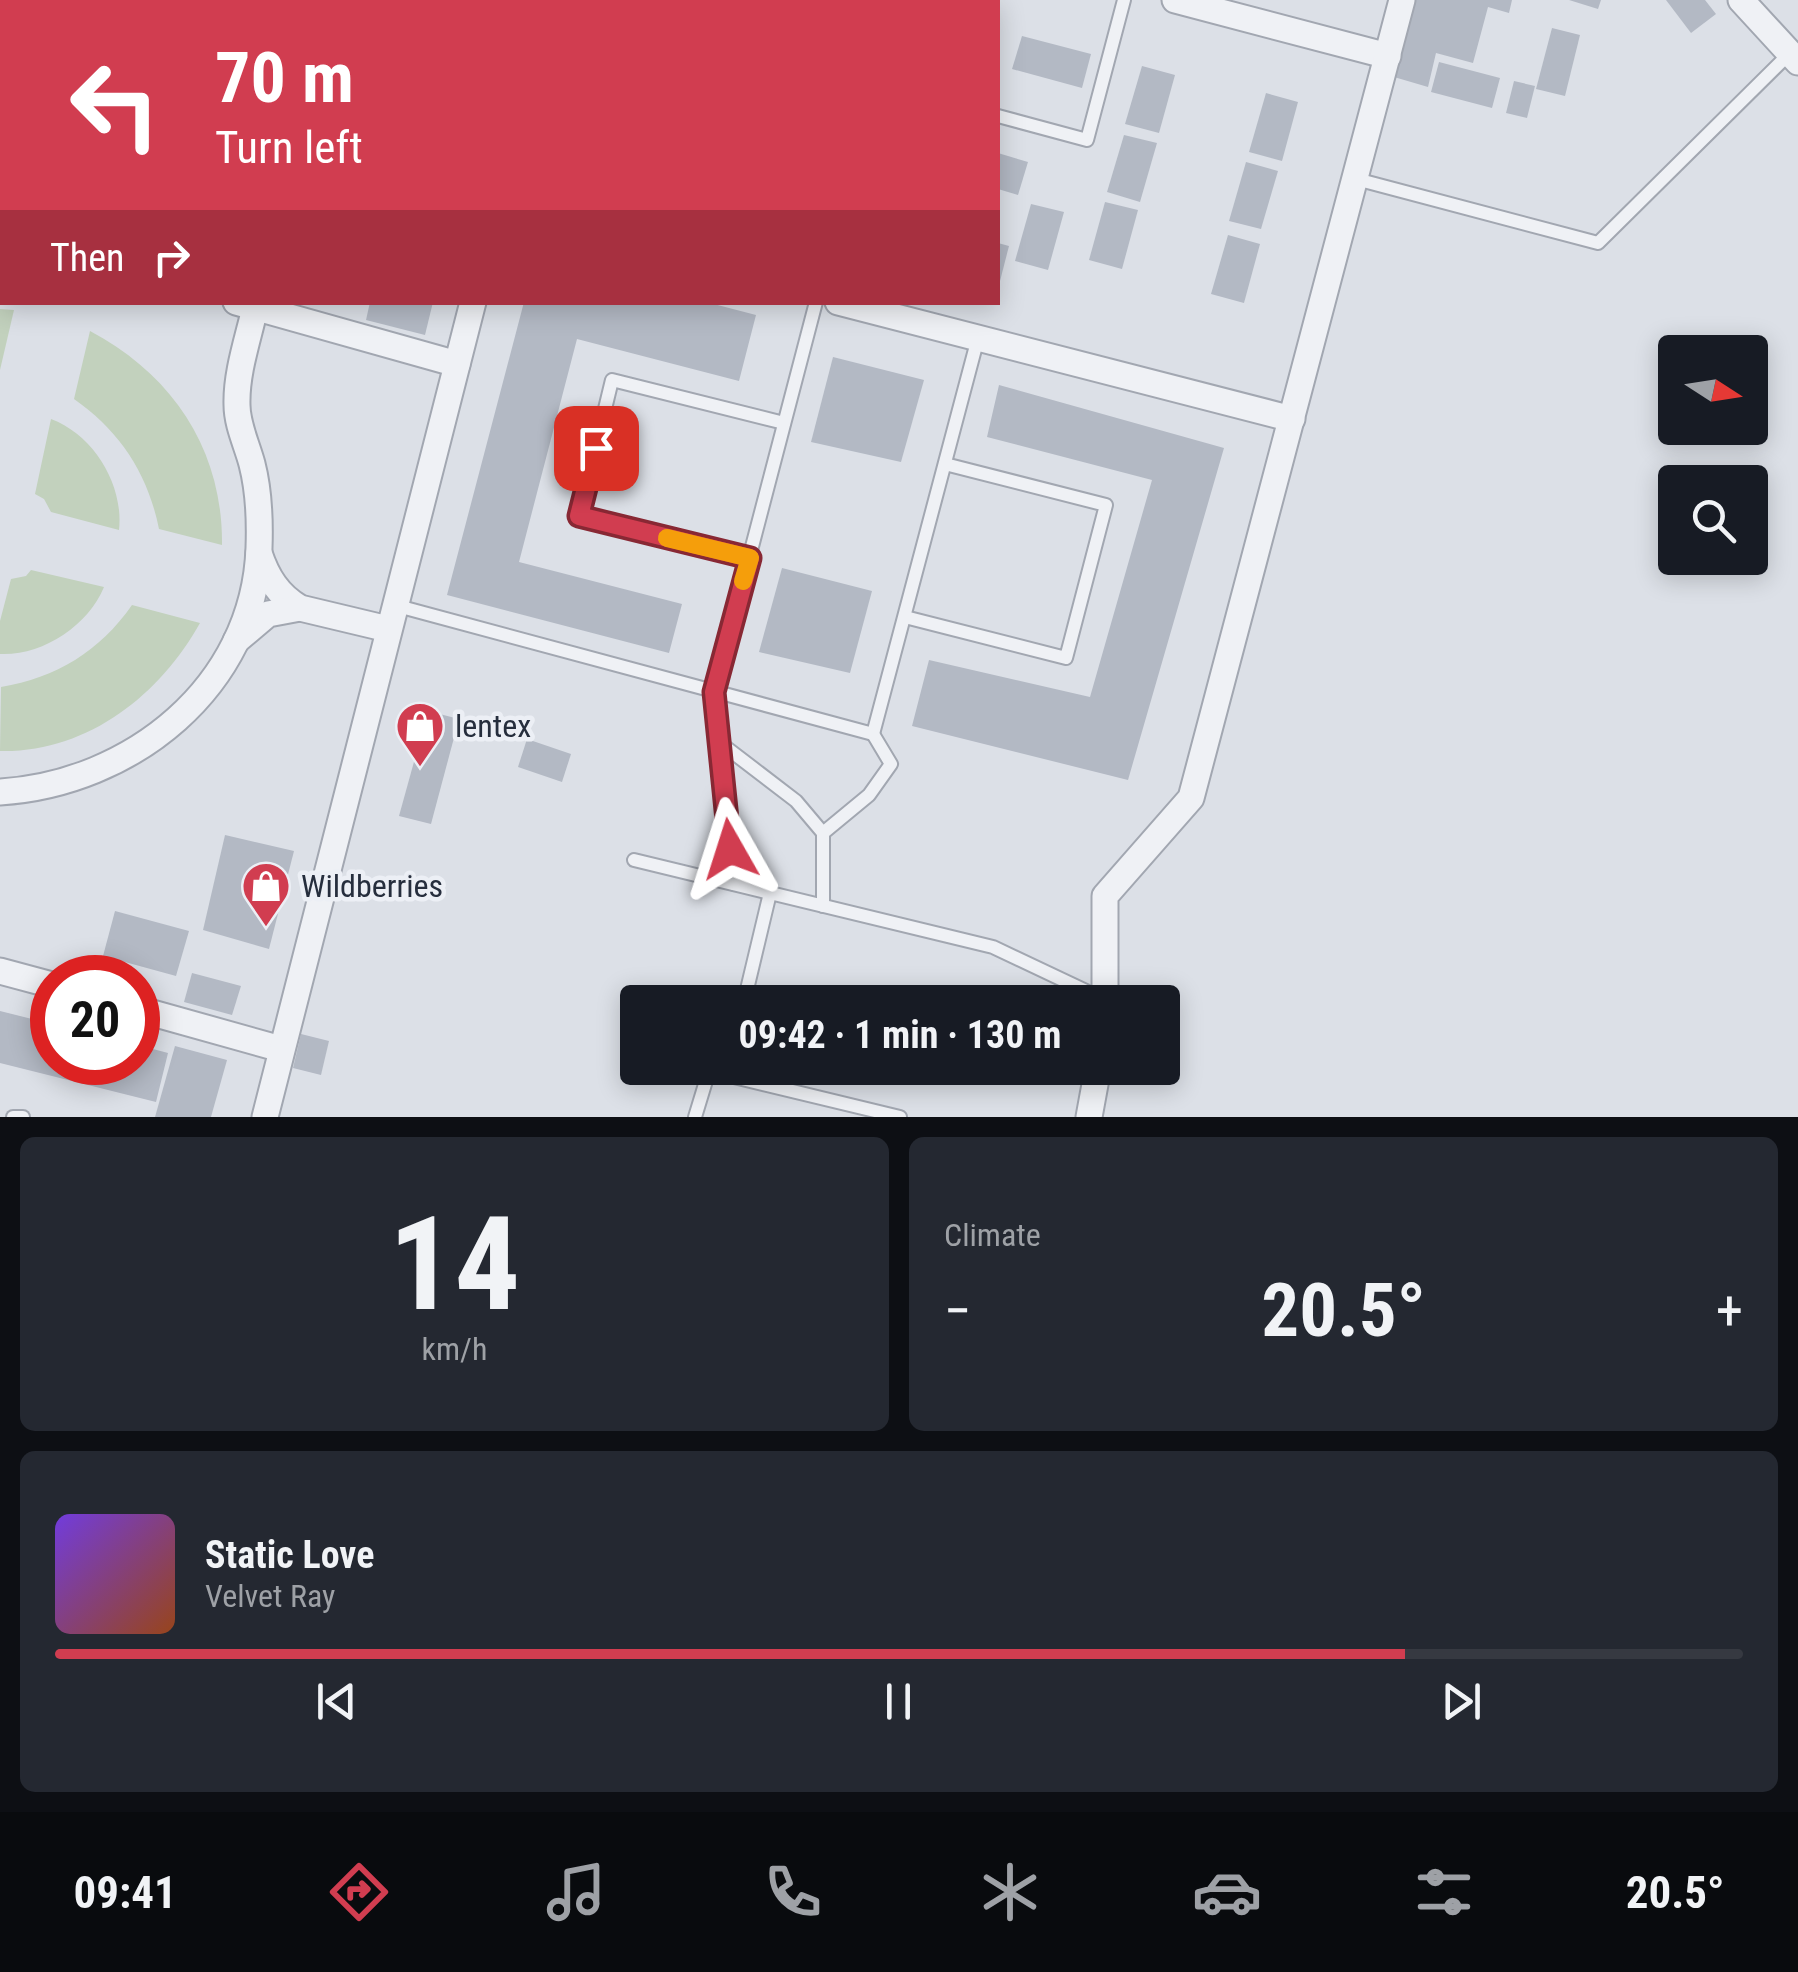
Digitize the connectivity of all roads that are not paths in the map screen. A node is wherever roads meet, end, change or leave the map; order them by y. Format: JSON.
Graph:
{"nodes":[{"id":1,"x":1124,"y":0,"type":"edge"},
{"id":2,"x":1175,"y":0,"type":"edge"},
{"id":3,"x":1402,"y":0,"type":"edge"},
{"id":4,"x":1741,"y":0,"type":"edge"},
{"id":5,"x":1388,"y":56,"type":"junction"},
{"id":6,"x":1794,"y":58,"type":"edge"},
{"id":7,"x":1000,"y":117,"type":"edge"},
{"id":8,"x":1356,"y":178,"type":"junction"},
{"id":9,"x":245,"y":305,"type":"edge"},
{"id":10,"x":472,"y":305,"type":"edge"},
{"id":11,"x":815,"y":305,"type":"edge"},
{"id":12,"x":850,"y":305,"type":"edge"},
{"id":13,"x":978,"y":338,"type":"junction"},
{"id":14,"x":457,"y":364,"type":"junction"},
{"id":15,"x":1292,"y":418,"type":"junction"},
{"id":16,"x":784,"y":423,"type":"junction"},
{"id":17,"x":945,"y":464,"type":"junction"},
{"id":18,"x":259,"y":553,"type":"junction"},
{"id":19,"x":750,"y":558,"type":"junction"},
{"id":20,"x":300,"y":608,"type":"junction"},
{"id":21,"x":391,"y":617,"type":"junction"},
{"id":22,"x":905,"y":617,"type":"junction"},
{"id":23,"x":232,"y":645,"type":"junction"},
{"id":24,"x":714,"y":692,"type":"junction"},
{"id":25,"x":874,"y":734,"type":"junction"},
{"id":26,"x":719,"y":742,"type":"junction"},
{"id":27,"x":0,"y":792,"type":"edge"},
{"id":28,"x":823,"y":833,"type":"junction"},
{"id":29,"x":634,"y":860,"type":"dead end"},
{"id":30,"x":734,"y":884,"type":"junction"},
{"id":31,"x":770,"y":893,"type":"junction"},
{"id":32,"x":823,"y":906,"type":"junction"},
{"id":33,"x":0,"y":971,"type":"edge"},
{"id":34,"x":30,"y":980,"type":"edge"},
{"id":35,"x":748,"y":985,"type":"edge"},
{"id":36,"x":1070,"y":985,"type":"edge"},
{"id":37,"x":1104,"y":985,"type":"edge"},
{"id":38,"x":160,"y":1015,"type":"edge"},
{"id":39,"x":282,"y":1049,"type":"junction"},
{"id":40,"x":705,"y":1085,"type":"edge"},
{"id":41,"x":780,"y":1085,"type":"edge"},
{"id":42,"x":1095,"y":1085,"type":"edge"},
{"id":43,"x":13,"y":1117,"type":"edge"},
{"id":44,"x":23,"y":1117,"type":"edge"},
{"id":45,"x":265,"y":1117,"type":"edge"},
{"id":46,"x":696,"y":1117,"type":"edge"},
{"id":47,"x":900,"y":1117,"type":"edge"},
{"id":48,"x":1089,"y":1117,"type":"edge"}],
"edges":[{"from":1,"to":7,"type":"lane"},
{"from":2,"to":5,"type":"street"},
{"from":3,"to":5,"type":"street"},
{"from":4,"to":6,"type":"street"},
{"from":5,"to":8,"type":"street"},
{"from":6,"to":8,"type":"lane"},
{"from":8,"to":15,"type":"street"},
{"from":9,"to":14,"type":"street"},
{"from":9,"to":18,"type":"street"},
{"from":10,"to":14,"type":"street"},
{"from":11,"to":16,"type":"lane"},
{"from":12,"to":13,"type":"street"},
{"from":13,"to":15,"type":"street"},
{"from":13,"to":17,"type":"lane"},
{"from":14,"to":21,"type":"street"},
{"from":15,"to":37,"type":"street"},
{"from":16,"to":19,"type":"lane"},
{"from":16,"to":19,"type":"lane"},
{"from":17,"to":22,"type":"lane"},
{"from":17,"to":22,"type":"lane"},
{"from":18,"to":20,"type":"street"},
{"from":18,"to":23,"type":"street"},
{"from":19,"to":24,"type":"lane"},
{"from":20,"to":21,"type":"street"},
{"from":20,"to":23,"type":"street"},
{"from":21,"to":24,"type":"lane"},
{"from":21,"to":39,"type":"street"},
{"from":22,"to":25,"type":"lane"},
{"from":23,"to":27,"type":"street"},
{"from":24,"to":25,"type":"lane"},
{"from":24,"to":26,"type":"lane"},
{"from":25,"to":28,"type":"lane"},
{"from":26,"to":28,"type":"lane"},
{"from":26,"to":30,"type":"lane"},
{"from":28,"to":32,"type":"lane"},
{"from":29,"to":30,"type":"lane"},
{"from":30,"to":31,"type":"lane"},
{"from":31,"to":32,"type":"lane"},
{"from":31,"to":35,"type":"lane"},
{"from":32,"to":36,"type":"lane"},
{"from":33,"to":34,"type":"street"},
{"from":38,"to":39,"type":"street"},
{"from":39,"to":45,"type":"street"},
{"from":40,"to":46,"type":"lane"},
{"from":41,"to":47,"type":"lane"},
{"from":42,"to":48,"type":"street"},
{"from":43,"to":44,"type":"lane"}]}
